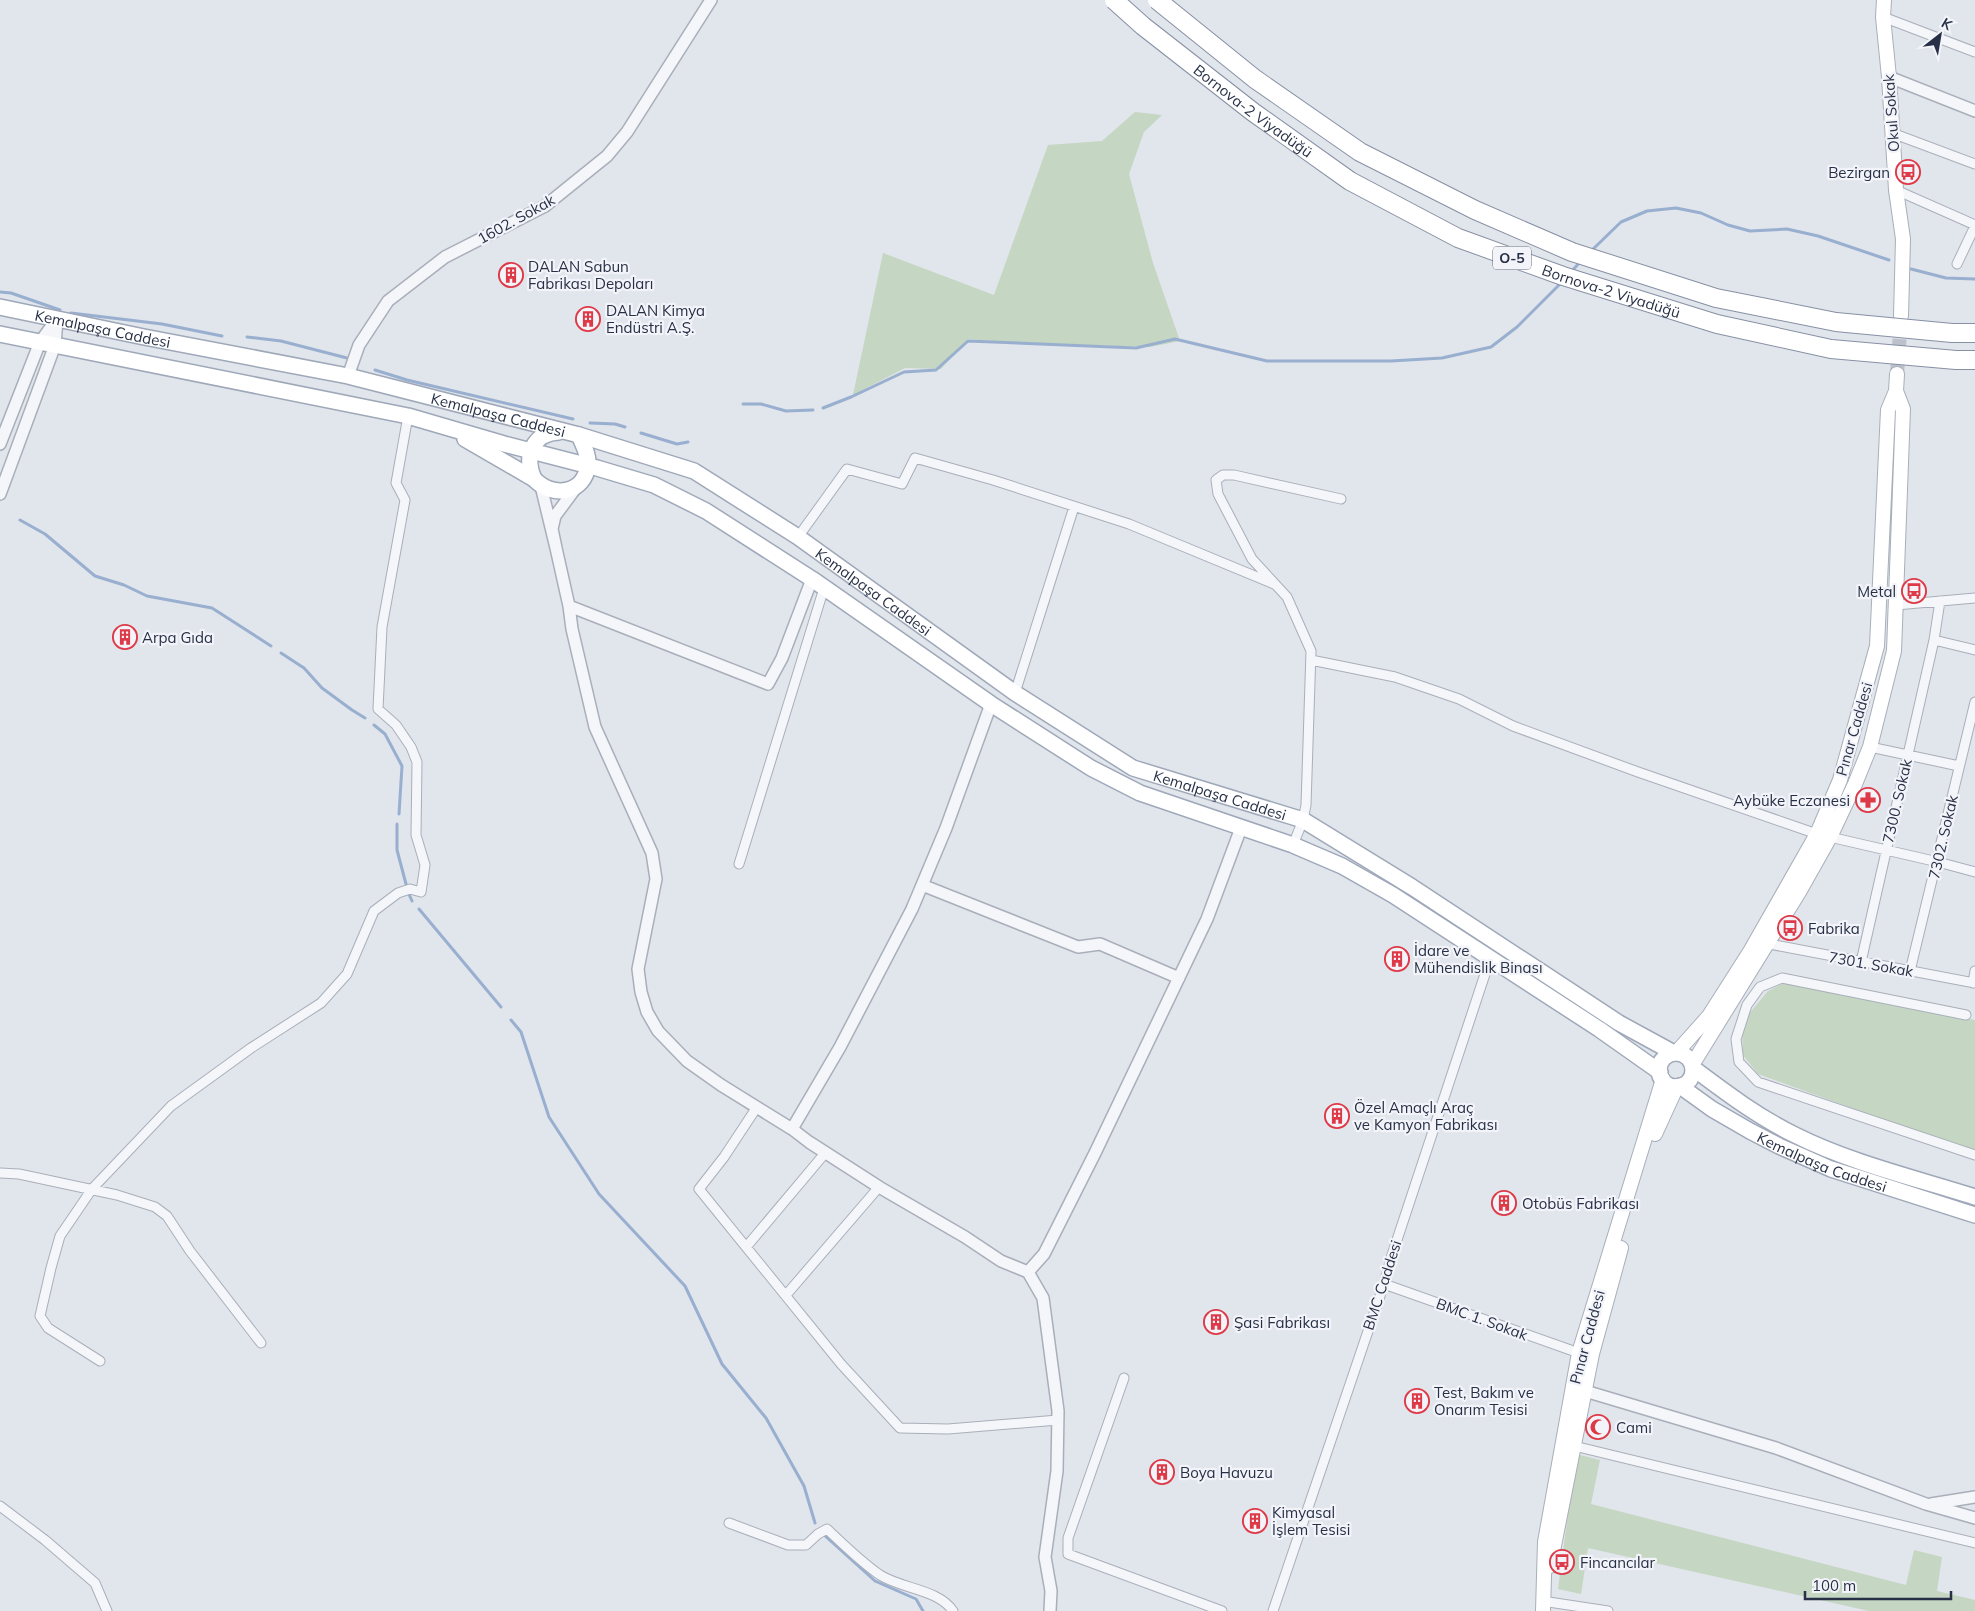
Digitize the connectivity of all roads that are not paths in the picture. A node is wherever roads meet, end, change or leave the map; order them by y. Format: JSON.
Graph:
{"nodes":[{"id":1,"x":711,"y":0,"type":"edge"},
{"id":2,"x":1114,"y":0,"type":"edge"},
{"id":3,"x":1157,"y":0,"type":"edge"},
{"id":4,"x":1884,"y":0,"type":"edge"},
{"id":5,"x":1883,"y":17,"type":"junction"},
{"id":6,"x":1975,"y":52,"type":"edge"},
{"id":7,"x":1889,"y":77,"type":"junction"},
{"id":8,"x":1975,"y":111,"type":"edge"},
{"id":9,"x":1892,"y":133,"type":"junction"},
{"id":10,"x":1975,"y":164,"type":"edge"},
{"id":11,"x":1896,"y":190,"type":"junction"},
{"id":12,"x":1975,"y":225,"type":"edge"},
{"id":13,"x":1957,"y":264,"type":"dead end"},
{"id":14,"x":0,"y":307,"type":"edge"},
{"id":15,"x":1901,"y":316,"type":"tunnel mouth"},
{"id":16,"x":57,"y":319,"type":"junction"},
{"id":17,"x":1975,"y":333,"type":"edge"},
{"id":18,"x":0,"y":334,"type":"edge"},
{"id":19,"x":47,"y":343,"type":"junction"},
{"id":20,"x":1975,"y":360,"type":"edge"},
{"id":21,"x":1897,"y":374,"type":"tunnel mouth"},
{"id":22,"x":348,"y":376,"type":"junction"},
{"id":23,"x":1896,"y":391,"type":"junction"},
{"id":24,"x":408,"y":416,"type":"junction"},
{"id":25,"x":442,"y":426,"type":"junction"},
{"id":26,"x":563,"y":432,"type":"junction"},
{"id":27,"x":579,"y":435,"type":"junction"},
{"id":28,"x":0,"y":444,"type":"edge"},
{"id":29,"x":531,"y":451,"type":"junction"},
{"id":30,"x":588,"y":466,"type":"junction"},
{"id":31,"x":538,"y":482,"type":"junction"},
{"id":32,"x":579,"y":484,"type":"junction"},
{"id":33,"x":0,"y":494,"type":"edge"},
{"id":34,"x":1341,"y":499,"type":"dead end"},
{"id":35,"x":1074,"y":507,"type":"junction"},
{"id":36,"x":798,"y":537,"type":"junction"},
{"id":37,"x":556,"y":548,"type":"junction"},
{"id":38,"x":818,"y":584,"type":"junction"},
{"id":39,"x":1274,"y":584,"type":"junction"},
{"id":40,"x":1975,"y":598,"type":"edge"},
{"id":41,"x":1940,"y":601,"type":"junction"},
{"id":42,"x":1896,"y":605,"type":"junction"},
{"id":43,"x":569,"y":606,"type":"junction"},
{"id":44,"x":1934,"y":640,"type":"junction"},
{"id":45,"x":1975,"y":650,"type":"edge"},
{"id":46,"x":1311,"y":660,"type":"junction"},
{"id":47,"x":1015,"y":693,"type":"junction"},
{"id":48,"x":1975,"y":702,"type":"edge"},
{"id":49,"x":991,"y":704,"type":"junction"},
{"id":50,"x":1870,"y":747,"type":"junction"},
{"id":51,"x":1908,"y":754,"type":"junction"},
{"id":52,"x":1959,"y":766,"type":"junction"},
{"id":53,"x":1303,"y":820,"type":"junction"},
{"id":54,"x":1241,"y":828,"type":"junction"},
{"id":55,"x":1824,"y":836,"type":"junction"},
{"id":56,"x":1293,"y":845,"type":"junction"},
{"id":57,"x":1886,"y":850,"type":"junction"},
{"id":58,"x":1938,"y":862,"type":"junction"},
{"id":59,"x":739,"y":864,"type":"dead end"},
{"id":60,"x":1975,"y":872,"type":"edge"},
{"id":61,"x":922,"y":885,"type":"junction"},
{"id":62,"x":1762,"y":942,"type":"junction"},
{"id":63,"x":1490,"y":958,"type":"junction"},
{"id":64,"x":1860,"y":962,"type":"junction"},
{"id":65,"x":1910,"y":971,"type":"junction"},
{"id":66,"x":1975,"y":971,"type":"edge"},
{"id":67,"x":1179,"y":978,"type":"junction"},
{"id":68,"x":1974,"y":983,"type":"edge"},
{"id":69,"x":1966,"y":1015,"type":"dead end"},
{"id":70,"x":1675,"y":1053,"type":"junction"},
{"id":71,"x":1692,"y":1066,"type":"junction"},
{"id":72,"x":1661,"y":1075,"type":"junction"},
{"id":73,"x":1678,"y":1086,"type":"junction"},
{"id":74,"x":757,"y":1107,"type":"junction"},
{"id":75,"x":792,"y":1129,"type":"junction"},
{"id":76,"x":826,"y":1152,"type":"junction"},
{"id":77,"x":1975,"y":1155,"type":"edge"},
{"id":78,"x":0,"y":1172,"type":"edge"},
{"id":79,"x":879,"y":1187,"type":"junction"},
{"id":80,"x":92,"y":1189,"type":"junction"},
{"id":81,"x":1975,"y":1197,"type":"edge"},
{"id":82,"x":1975,"y":1215,"type":"edge"},
{"id":83,"x":747,"y":1246,"type":"junction"},
{"id":84,"x":1028,"y":1272,"type":"junction"},
{"id":85,"x":1384,"y":1284,"type":"junction"},
{"id":86,"x":786,"y":1295,"type":"junction"},
{"id":87,"x":261,"y":1343,"type":"dead end"},
{"id":88,"x":1579,"y":1353,"type":"junction"},
{"id":89,"x":100,"y":1361,"type":"dead end"},
{"id":90,"x":1124,"y":1378,"type":"dead end"},
{"id":91,"x":1585,"y":1391,"type":"junction"},
{"id":92,"x":1058,"y":1420,"type":"junction"},
{"id":93,"x":1574,"y":1446,"type":"junction"},
{"id":94,"x":1975,"y":1497,"type":"edge"},
{"id":95,"x":1926,"y":1504,"type":"junction"},
{"id":96,"x":0,"y":1506,"type":"edge"},
{"id":97,"x":1975,"y":1518,"type":"edge"},
{"id":98,"x":729,"y":1522,"type":"dead end"},
{"id":99,"x":1975,"y":1544,"type":"edge"},
{"id":100,"x":1542,"y":1606,"type":"edge"},
{"id":101,"x":107,"y":1611,"type":"edge"},
{"id":102,"x":953,"y":1611,"type":"edge"},
{"id":103,"x":1050,"y":1611,"type":"edge"},
{"id":104,"x":1222,"y":1611,"type":"edge"},
{"id":105,"x":1273,"y":1611,"type":"edge"},
{"id":106,"x":1608,"y":1611,"type":"edge"}],
"edges":[{"from":1,"to":22,"type":"street","name":"1602. Sokak"},
{"from":2,"to":20,"type":"highway","name":"Bornova-2 Viyadüğü","number":"O-5","bridge":true},
{"from":3,"to":17,"type":"highway","name":"Bornova-2 Viyadüğü","number":"O-5","bridge":true},
{"from":4,"to":5,"type":"main road","name":"Okul Sokak"},
{"from":5,"to":6,"type":"street"},
{"from":5,"to":7,"type":"main road","name":"Okul Sokak"},
{"from":7,"to":8,"type":"street"},
{"from":7,"to":9,"type":"main road","name":"Okul Sokak"},
{"from":9,"to":10,"type":"street"},
{"from":9,"to":11,"type":"main road","name":"Okul Sokak"},
{"from":11,"to":12,"type":"street"},
{"from":11,"to":15,"type":"main road","name":"Okul Sokak"},
{"from":12,"to":13,"type":"street"},
{"from":14,"to":16,"type":"main road","name":"Kemalpaşa Caddesi"},
{"from":16,"to":19,"type":"street"},
{"from":16,"to":22,"type":"main road","name":"Kemalpaşa Caddesi"},
{"from":18,"to":19,"type":"main road","name":"Kemalpaşa Caddesi"},
{"from":19,"to":24,"type":"main road","name":"Kemalpaşa Caddesi"},
{"from":19,"to":28,"type":"street"},
{"from":19,"to":33,"type":"street"},
{"from":21,"to":23,"type":"main road","name":"Pınar Caddesi"},
{"from":22,"to":26,"type":"main road","name":"Kemalpaşa Caddesi"},
{"from":23,"to":42,"type":"main road","name":"Pınar Caddesi"},
{"from":23,"to":55,"type":"main road","name":"Pınar Caddesi"},
{"from":24,"to":25,"type":"main road","name":"Kemalpaşa Caddesi"},
{"from":24,"to":80,"type":"street"},
{"from":25,"to":29,"type":"main road","name":"Kemalpaşa Caddesi"},
{"from":25,"to":31,"type":"main road"},
{"from":26,"to":27,"type":"main road","name":"Kemalpaşa Caddesi"},
{"from":26,"to":29,"type":"main road"},
{"from":27,"to":30,"type":"main road"},
{"from":27,"to":36,"type":"main road","name":"Kemalpaşa Caddesi"},
{"from":29,"to":30,"type":"main road","name":"Kemalpaşa Caddesi"},
{"from":29,"to":31,"type":"main road"},
{"from":30,"to":32,"type":"main road"},
{"from":30,"to":38,"type":"main road","name":"Kemalpaşa Caddesi"},
{"from":31,"to":32,"type":"main road"},
{"from":31,"to":37,"type":"street"},
{"from":32,"to":37,"type":"street"},
{"from":34,"to":39,"type":"street"},
{"from":35,"to":36,"type":"street"},
{"from":35,"to":39,"type":"street"},
{"from":35,"to":47,"type":"street"},
{"from":36,"to":47,"type":"main road","name":"Kemalpaşa Caddesi"},
{"from":37,"to":43,"type":"street"},
{"from":38,"to":43,"type":"street"},
{"from":38,"to":49,"type":"main road","name":"Kemalpaşa Caddesi"},
{"from":38,"to":59,"type":"street"},
{"from":39,"to":46,"type":"street"},
{"from":40,"to":41,"type":"street"},
{"from":41,"to":42,"type":"street"},
{"from":41,"to":44,"type":"street","name":"7300. Sokak"},
{"from":42,"to":50,"type":"main road","name":"Pınar Caddesi"},
{"from":43,"to":74,"type":"street"},
{"from":44,"to":45,"type":"street"},
{"from":44,"to":51,"type":"street","name":"7300. Sokak"},
{"from":46,"to":53,"type":"street"},
{"from":46,"to":55,"type":"street"},
{"from":47,"to":53,"type":"main road","name":"Kemalpaşa Caddesi"},
{"from":48,"to":52,"type":"street","name":"7302. Sokak"},
{"from":49,"to":54,"type":"main road","name":"Kemalpaşa Caddesi"},
{"from":49,"to":61,"type":"street"},
{"from":50,"to":51,"type":"street"},
{"from":50,"to":55,"type":"main road","name":"Pınar Caddesi"},
{"from":51,"to":52,"type":"street"},
{"from":51,"to":57,"type":"street","name":"7300. Sokak"},
{"from":52,"to":58,"type":"street","name":"7302. Sokak"},
{"from":53,"to":56,"type":"street"},
{"from":53,"to":70,"type":"main road","name":"Kemalpaşa Caddesi"},
{"from":54,"to":56,"type":"main road","name":"Kemalpaşa Caddesi"},
{"from":54,"to":67,"type":"street"},
{"from":55,"to":57,"type":"street"},
{"from":55,"to":62,"type":"main road","name":"Pınar Caddesi"},
{"from":56,"to":63,"type":"main road","name":"Kemalpaşa Caddesi"},
{"from":57,"to":58,"type":"street"},
{"from":57,"to":64,"type":"street","name":"7300. Sokak"},
{"from":58,"to":60,"type":"street"},
{"from":58,"to":65,"type":"street","name":"7302. Sokak"},
{"from":61,"to":67,"type":"street"},
{"from":61,"to":75,"type":"street"},
{"from":62,"to":64,"type":"street","name":"7301. Sokak"},
{"from":62,"to":70,"type":"main road","name":"Pınar Caddesi"},
{"from":62,"to":71,"type":"main road"},
{"from":63,"to":72,"type":"main road","name":"Kemalpaşa Caddesi"},
{"from":63,"to":85,"type":"street","name":"BMC Caddesi"},
{"from":64,"to":65,"type":"street","name":"7301. Sokak"},
{"from":65,"to":68,"type":"street","name":"7301. Sokak"},
{"from":66,"to":68,"type":"street"},
{"from":67,"to":84,"type":"street"},
{"from":69,"to":77,"type":"street"},
{"from":70,"to":71,"type":"main road","name":"Kemalpaşa Caddesi"},
{"from":70,"to":72,"type":"main road"},
{"from":71,"to":73,"type":"main road"},
{"from":71,"to":81,"type":"main road","name":"Kemalpaşa Caddesi"},
{"from":72,"to":73,"type":"main road","name":"Kemalpaşa Caddesi"},
{"from":72,"to":88,"type":"main road","name":"Pınar Caddesi"},
{"from":73,"to":82,"type":"main road","name":"Kemalpaşa Caddesi"},
{"from":73,"to":91,"type":"main road","name":"Pınar Caddesi"},
{"from":74,"to":75,"type":"street"},
{"from":74,"to":83,"type":"street"},
{"from":75,"to":76,"type":"street"},
{"from":76,"to":79,"type":"street"},
{"from":76,"to":83,"type":"street"},
{"from":78,"to":80,"type":"street"},
{"from":79,"to":84,"type":"street"},
{"from":79,"to":86,"type":"street"},
{"from":80,"to":87,"type":"street"},
{"from":80,"to":89,"type":"street"},
{"from":83,"to":86,"type":"street"},
{"from":84,"to":92,"type":"street"},
{"from":85,"to":88,"type":"street","name":"BMC 1. Sokak"},
{"from":85,"to":105,"type":"street","name":"BMC Caddesi"},
{"from":86,"to":92,"type":"street"},
{"from":88,"to":100,"type":"main road","name":"Pınar Caddesi"},
{"from":90,"to":104,"type":"street"},
{"from":91,"to":93,"type":"main road","name":"Pınar Caddesi"},
{"from":91,"to":95,"type":"street"},
{"from":92,"to":103,"type":"street"},
{"from":93,"to":99,"type":"street"},
{"from":93,"to":100,"type":"main road","name":"Pınar Caddesi"},
{"from":94,"to":95,"type":"street"},
{"from":95,"to":97,"type":"street"},
{"from":96,"to":101,"type":"street"},
{"from":98,"to":102,"type":"street"},
{"from":100,"to":106,"type":"street"}]}
